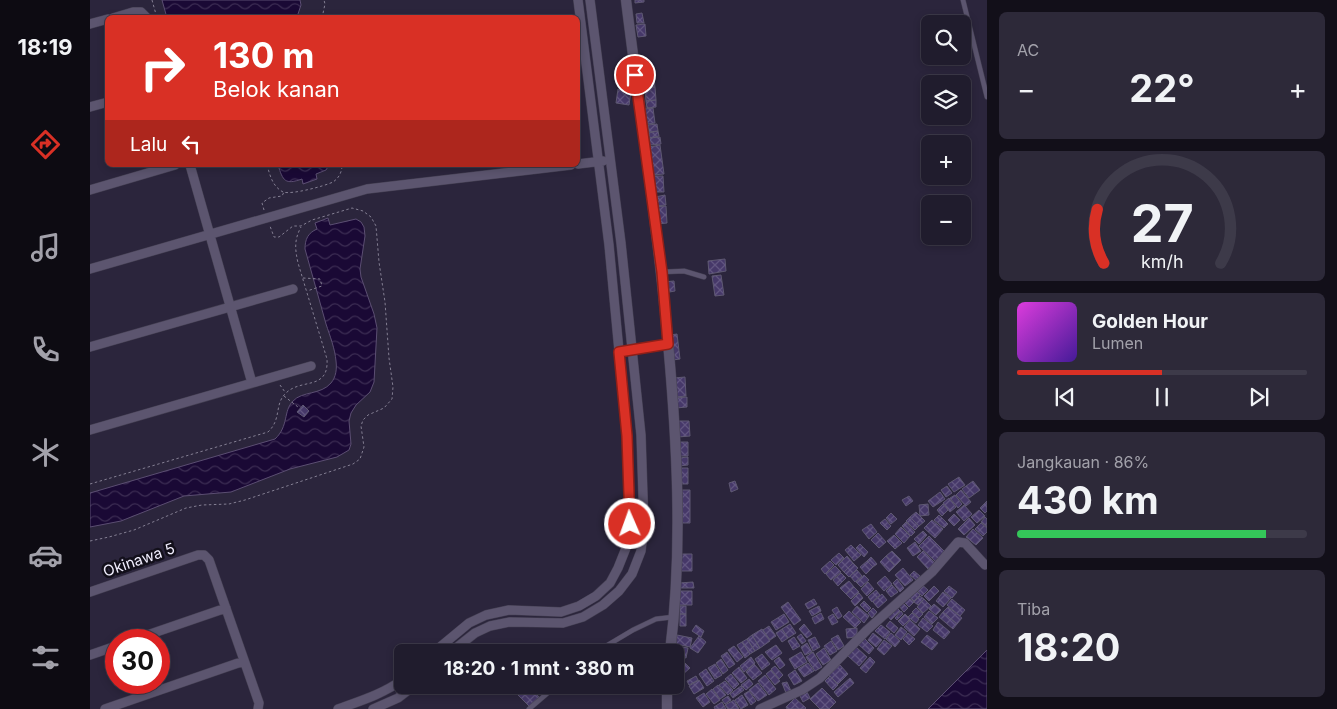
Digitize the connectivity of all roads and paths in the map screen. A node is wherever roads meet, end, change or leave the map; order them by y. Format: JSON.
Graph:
{"nodes":[{"id":1,"x":152,"y":0,"type":"edge"},
{"id":2,"x":324,"y":0,"type":"edge"},
{"id":3,"x":578,"y":0,"type":"edge"},
{"id":4,"x":590,"y":0,"type":"edge"},
{"id":5,"x":626,"y":0,"type":"edge"},
{"id":6,"x":963,"y":0,"type":"edge"},
{"id":7,"x":123,"y":15,"type":"edge"},
{"id":8,"x":144,"y":15,"type":"edge"},
{"id":9,"x":156,"y":15,"type":"edge"},
{"id":10,"x":323,"y":15,"type":"edge"},
{"id":11,"x":580,"y":15,"type":"edge"},
{"id":12,"x":580,"y":15,"type":"edge"},
{"id":13,"x":105,"y":20,"type":"edge"},
{"id":14,"x":90,"y":24,"type":"edge"},
{"id":15,"x":987,"y":97,"type":"edge"},
{"id":16,"x":105,"y":103,"type":"edge"},
{"id":17,"x":90,"y":107,"type":"edge"},
{"id":18,"x":610,"y":160,"type":"junction"},
{"id":19,"x":599,"y":162,"type":"junction"},
{"id":20,"x":580,"y":164,"type":"edge"},
{"id":21,"x":168,"y":167,"type":"edge"},
{"id":22,"x":191,"y":167,"type":"edge"},
{"id":23,"x":268,"y":167,"type":"edge"},
{"id":24,"x":342,"y":167,"type":"edge"},
{"id":25,"x":554,"y":167,"type":"edge"},
{"id":26,"x":90,"y":190,"type":"edge"},
{"id":27,"x":301,"y":226,"type":"dead end"},
{"id":28,"x":210,"y":234,"type":"junction"},
{"id":29,"x":90,"y":269,"type":"edge"},
{"id":30,"x":662,"y":272,"type":"junction"},
{"id":31,"x":704,"y":277,"type":"dead end"},
{"id":32,"x":302,"y":278,"type":"dead end"},
{"id":33,"x":293,"y":289,"type":"dead end"},
{"id":34,"x":306,"y":291,"type":"dead end"},
{"id":35,"x":230,"y":307,"type":"junction"},
{"id":36,"x":668,"y":344,"type":"junction"},
{"id":37,"x":90,"y":347,"type":"edge"},
{"id":38,"x":632,"y":350,"type":"junction"},
{"id":39,"x":619,"y":352,"type":"junction"},
{"id":40,"x":312,"y":366,"type":"dead end"},
{"id":41,"x":252,"y":383,"type":"junction"},
{"id":42,"x":284,"y":396,"type":"dead end"},
{"id":43,"x":298,"y":407,"type":"dead end"},
{"id":44,"x":90,"y":430,"type":"edge"},
{"id":45,"x":90,"y":541,"type":"edge"},
{"id":46,"x":984,"y":565,"type":"dead end"},
{"id":47,"x":90,"y":592,"type":"edge"},
{"id":48,"x":226,"y":608,"type":"junction"},
{"id":49,"x":674,"y":617,"type":"junction"},
{"id":50,"x":165,"y":629,"type":"edge"},
{"id":51,"x":444,"y":644,"type":"edge"},
{"id":52,"x":461,"y":644,"type":"edge"},
{"id":53,"x":609,"y":644,"type":"edge"},
{"id":54,"x":671,"y":644,"type":"edge"},
{"id":55,"x":105,"y":650,"type":"edge"},
{"id":56,"x":90,"y":655,"type":"edge"},
{"id":57,"x":244,"y":661,"type":"junction"},
{"id":58,"x":394,"y":686,"type":"edge"},
{"id":59,"x":403,"y":694,"type":"edge"},
{"id":60,"x":546,"y":694,"type":"edge"},
{"id":61,"x":667,"y":694,"type":"edge"},
{"id":62,"x":104,"y":709,"type":"edge"},
{"id":63,"x":258,"y":709,"type":"edge"},
{"id":64,"x":338,"y":709,"type":"edge"},
{"id":65,"x":373,"y":709,"type":"edge"},
{"id":66,"x":529,"y":709,"type":"edge"},
{"id":67,"x":666,"y":709,"type":"edge"},
{"id":68,"x":760,"y":709,"type":"edge"}],
"edges":[{"from":1,"to":9,"type":"path"},
{"from":2,"to":10,"type":"path"},
{"from":3,"to":12,"type":"street"},
{"from":4,"to":18,"type":"street"},
{"from":5,"to":30,"type":"street"},
{"from":6,"to":15,"type":"lane"},
{"from":7,"to":8,"type":"street"},
{"from":11,"to":19,"type":"street"},
{"from":13,"to":14,"type":"street"},
{"from":16,"to":17,"type":"street"},
{"from":18,"to":19,"type":"street"},
{"from":18,"to":38,"type":"street"},
{"from":19,"to":20,"type":"street"},
{"from":19,"to":39,"type":"street"},
{"from":21,"to":26,"type":"street"},
{"from":22,"to":28,"type":"street"},
{"from":23,"to":24,"type":"path"},
{"from":25,"to":28,"type":"street"},
{"from":27,"to":45,"type":"path"},
{"from":28,"to":29,"type":"street"},
{"from":28,"to":35,"type":"street"},
{"from":30,"to":31,"type":"lane"},
{"from":30,"to":36,"type":"street"},
{"from":32,"to":34,"type":"path"},
{"from":33,"to":35,"type":"street"},
{"from":35,"to":37,"type":"street"},
{"from":35,"to":41,"type":"street"},
{"from":36,"to":38,"type":"street"},
{"from":36,"to":49,"type":"street"},
{"from":38,"to":39,"type":"street"},
{"from":38,"to":52,"type":"street"},
{"from":39,"to":51,"type":"street"},
{"from":40,"to":41,"type":"street"},
{"from":41,"to":44,"type":"street"},
{"from":42,"to":43,"type":"path"},
{"from":46,"to":68,"type":"street"},
{"from":47,"to":48,"type":"street","name":"Okinawa 5"},
{"from":48,"to":50,"type":"street"},
{"from":48,"to":57,"type":"street"},
{"from":49,"to":53,"type":"lane"},
{"from":49,"to":54,"type":"street"},
{"from":55,"to":56,"type":"street"},
{"from":57,"to":62,"type":"street"},
{"from":57,"to":63,"type":"street"},
{"from":58,"to":64,"type":"street"},
{"from":59,"to":65,"type":"street"},
{"from":60,"to":66,"type":"lane"},
{"from":61,"to":67,"type":"street"}]}
